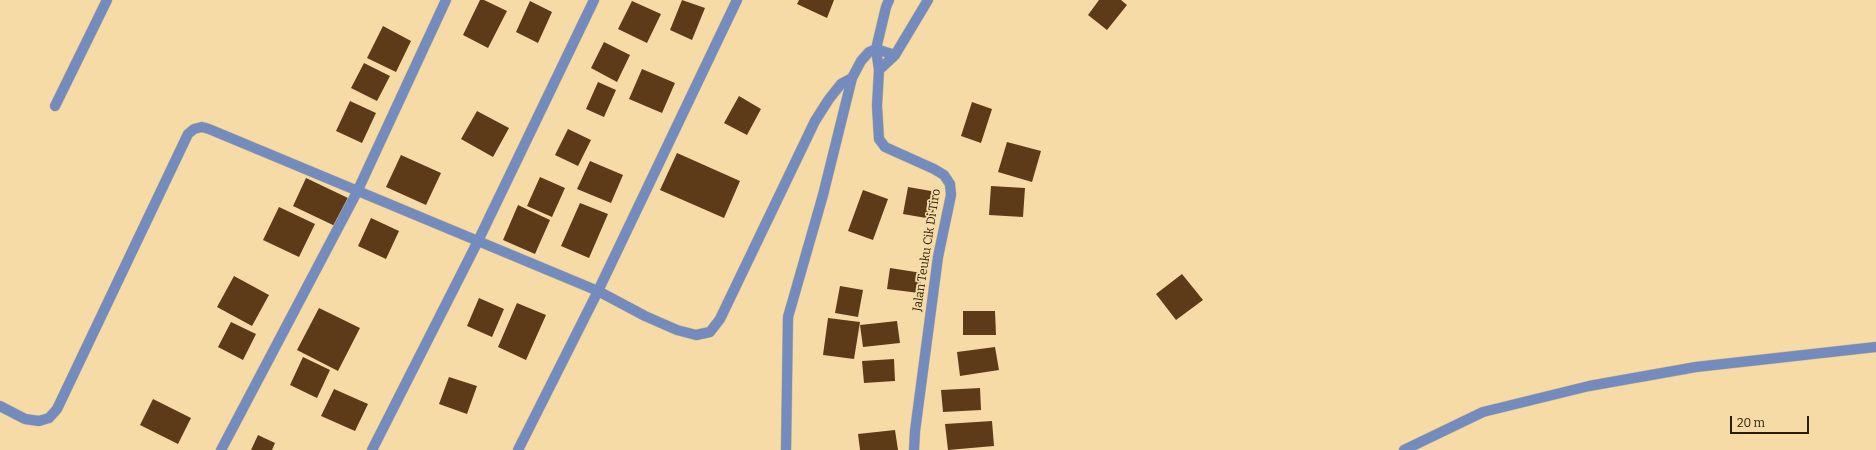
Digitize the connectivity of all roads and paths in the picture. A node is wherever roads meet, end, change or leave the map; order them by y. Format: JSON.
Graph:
{"nodes":[{"id":1,"x":107,"y":0,"type":"edge"},
{"id":2,"x":446,"y":0,"type":"edge"},
{"id":3,"x":594,"y":0,"type":"edge"},
{"id":4,"x":738,"y":0,"type":"edge"},
{"id":5,"x":890,"y":0,"type":"edge"},
{"id":6,"x":928,"y":0,"type":"edge"},
{"id":7,"x":876,"y":50,"type":"junction"},
{"id":8,"x":895,"y":55,"type":"junction"},
{"id":9,"x":879,"y":70,"type":"junction"},
{"id":10,"x":852,"y":78,"type":"junction"},
{"id":11,"x":55,"y":106,"type":"dead end"},
{"id":12,"x":357,"y":192,"type":"junction"},
{"id":13,"x":478,"y":241,"type":"junction"},
{"id":14,"x":598,"y":291,"type":"junction"},
{"id":15,"x":1876,"y":347,"type":"edge"},
{"id":16,"x":0,"y":406,"type":"edge"},
{"id":17,"x":221,"y":450,"type":"edge"},
{"id":18,"x":372,"y":450,"type":"edge"},
{"id":19,"x":518,"y":450,"type":"edge"},
{"id":20,"x":786,"y":450,"type":"edge"},
{"id":21,"x":914,"y":450,"type":"edge"},
{"id":22,"x":1404,"y":450,"type":"edge"}],
"edges":[{"from":1,"to":11,"type":"street"},
{"from":2,"to":12,"type":"street"},
{"from":3,"to":13,"type":"street"},
{"from":4,"to":14,"type":"street"},
{"from":5,"to":7,"type":"street","name":"Jalan Teuku Cik Di Tiro"},
{"from":6,"to":8,"type":"street"},
{"from":7,"to":8,"type":"street"},
{"from":7,"to":9,"type":"street","name":"Jalan Teuku Cik Di Tiro"},
{"from":7,"to":10,"type":"street"},
{"from":8,"to":9,"type":"street"},
{"from":9,"to":21,"type":"street","name":"Jalan Teuku Cik Di Tiro"},
{"from":10,"to":14,"type":"street"},
{"from":10,"to":20,"type":"street"},
{"from":12,"to":13,"type":"street"},
{"from":12,"to":16,"type":"street"},
{"from":12,"to":17,"type":"street"},
{"from":13,"to":14,"type":"street"},
{"from":13,"to":18,"type":"street"},
{"from":14,"to":19,"type":"street"},
{"from":15,"to":22,"type":"street"}]}
